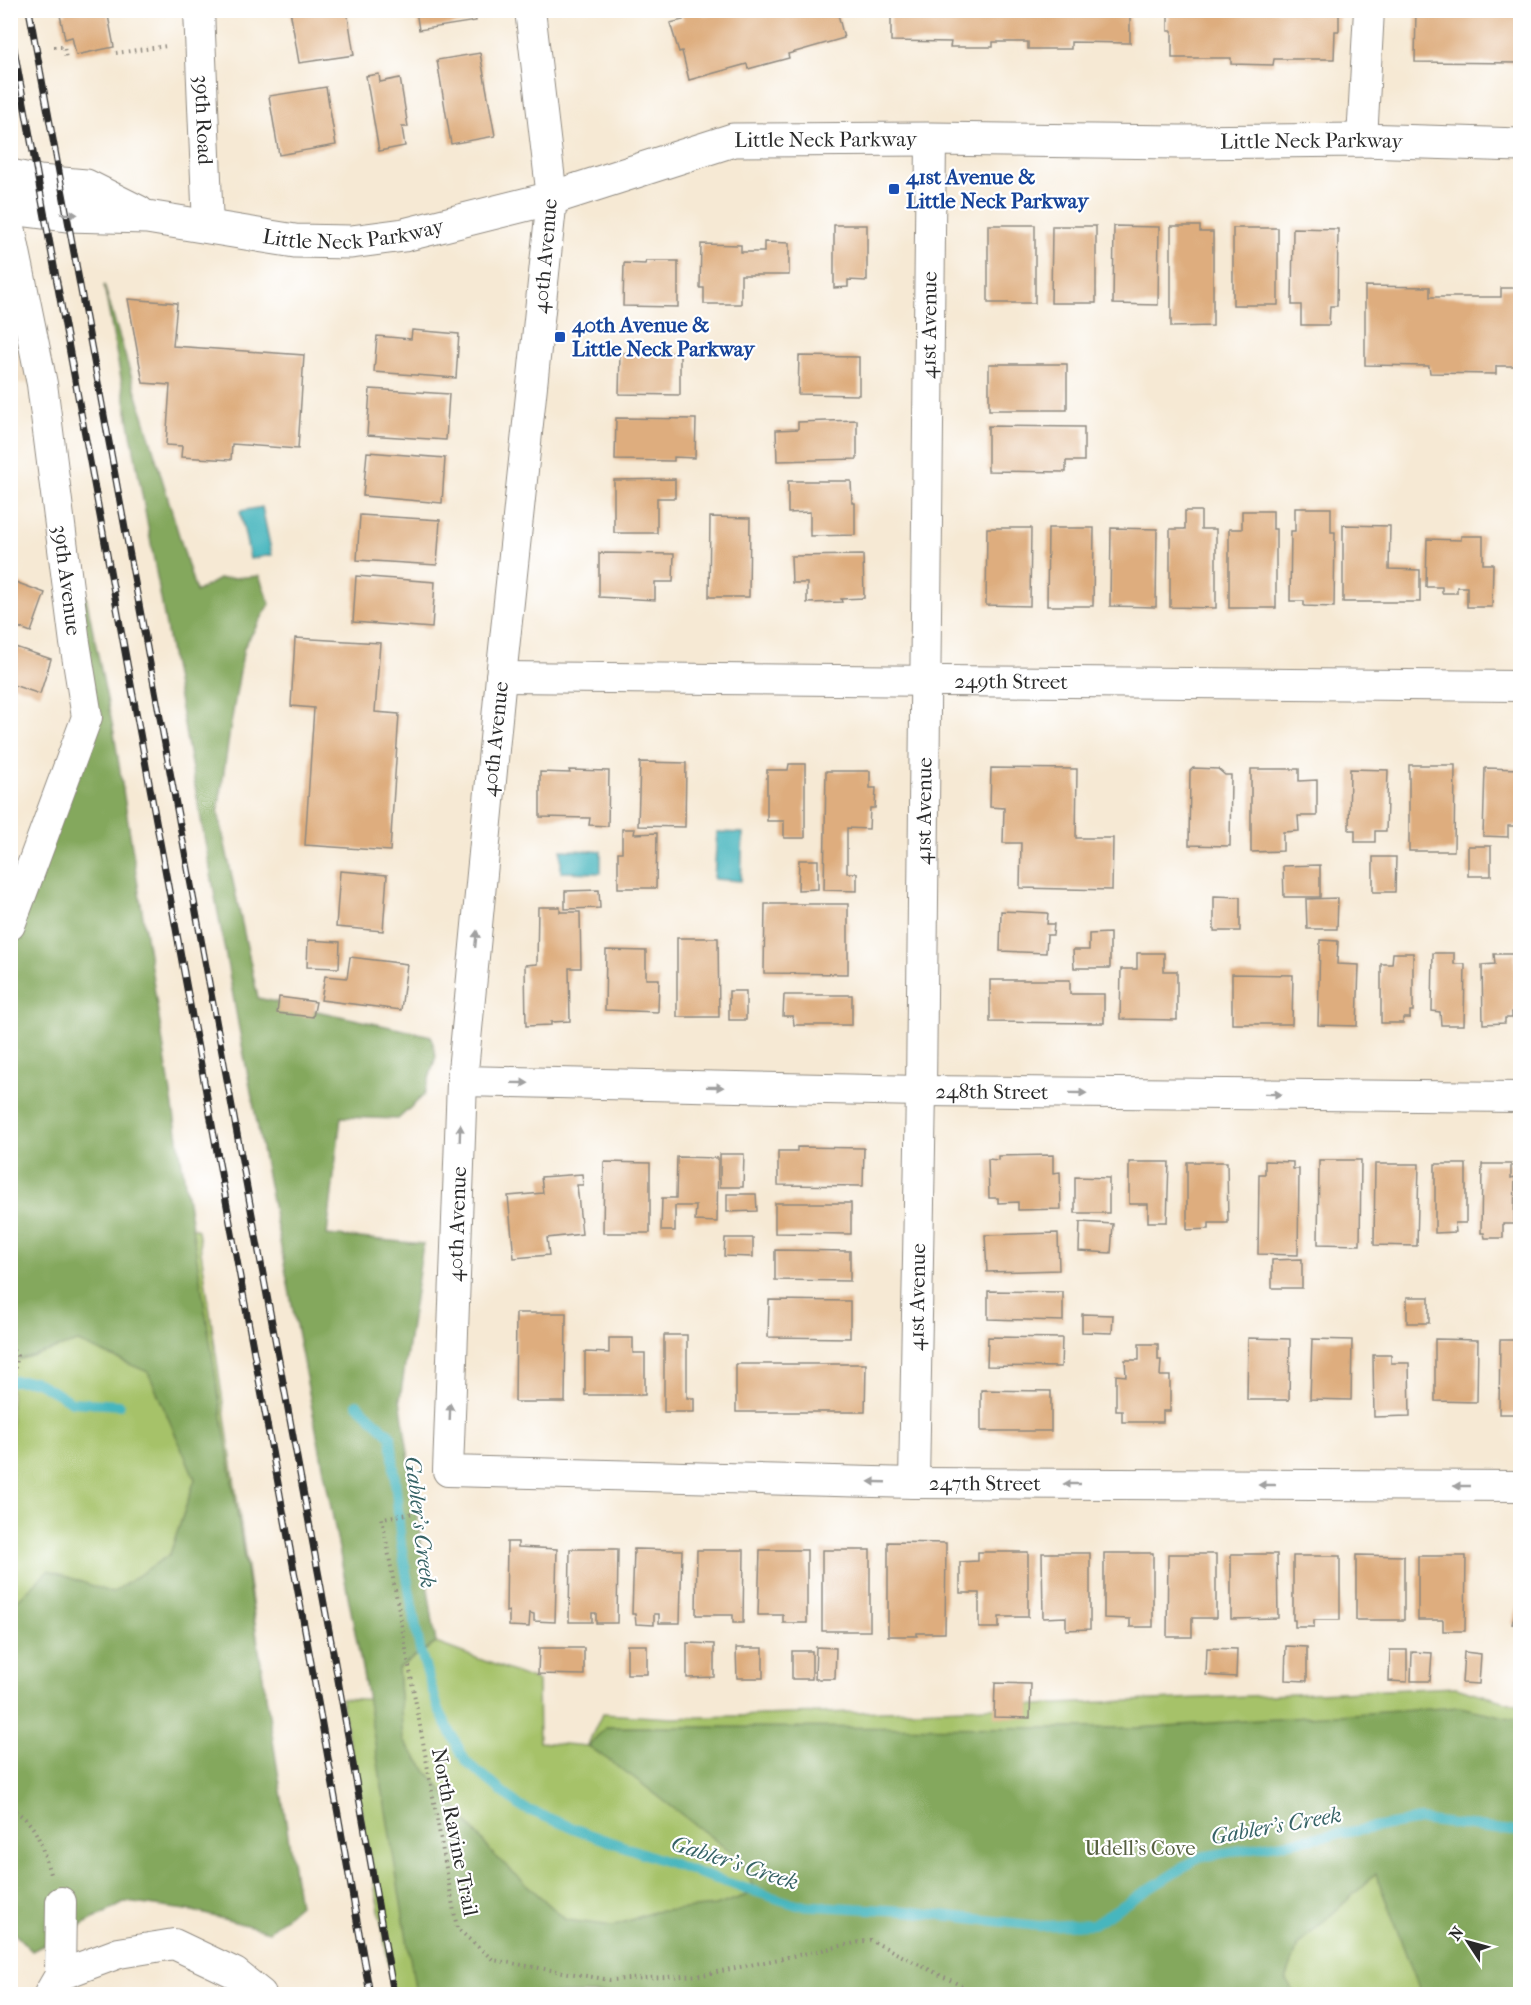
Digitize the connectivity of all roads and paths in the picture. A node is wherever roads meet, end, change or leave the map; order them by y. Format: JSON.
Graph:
{"nodes":[{"id":1,"x":199,"y":10,"type":"edge"},
{"id":2,"x":530,"y":10,"type":"edge"},
{"id":3,"x":1369,"y":10,"type":"edge"},
{"id":4,"x":175,"y":45,"type":"dead end"},
{"id":5,"x":54,"y":47,"type":"dead end"},
{"id":6,"x":116,"y":53,"type":"dead end"},
{"id":7,"x":66,"y":59,"type":"dead end"},
{"id":8,"x":10,"y":109,"type":"edge"},
{"id":9,"x":931,"y":139,"type":"junction"},
{"id":10,"x":1362,"y":140,"type":"junction"},
{"id":11,"x":1521,"y":146,"type":"edge"},
{"id":12,"x":13,"y":163,"type":"edge"},
{"id":13,"x":552,"y":198,"type":"junction"},
{"id":14,"x":10,"y":208,"type":"edge"},
{"id":15,"x":147,"y":217,"type":"junction"},
{"id":16,"x":10,"y":227,"type":"edge"},
{"id":17,"x":208,"y":227,"type":"junction"},
{"id":18,"x":501,"y":677,"type":"junction"},
{"id":19,"x":925,"y":682,"type":"junction"},
{"id":20,"x":1521,"y":686,"type":"edge"},
{"id":21,"x":10,"y":925,"type":"edge"},
{"id":22,"x":462,"y":1081,"type":"junction"},
{"id":23,"x":921,"y":1091,"type":"junction"},
{"id":24,"x":1521,"y":1097,"type":"edge"},
{"id":25,"x":11,"y":1345,"type":"edge"},
{"id":26,"x":10,"y":1441,"type":"edge"},
{"id":27,"x":448,"y":1471,"type":"joint"},
{"id":28,"x":914,"y":1483,"type":"junction"},
{"id":29,"x":1521,"y":1486,"type":"edge"},
{"id":30,"x":414,"y":1512,"type":"dead end"},
{"id":31,"x":10,"y":1808,"type":"edge"},
{"id":32,"x":61,"y":1902,"type":"joint"},
{"id":33,"x":54,"y":1985,"type":"edge"},
{"id":34,"x":261,"y":1995,"type":"edge"},
{"id":35,"x":978,"y":1995,"type":"edge"}],
"edges":[{"from":1,"to":17,"type":"street","name":"39th Road"},
{"from":2,"to":13,"type":"street","name":"40th Avenue"},
{"from":3,"to":10,"type":"street"},
{"from":4,"to":6,"type":"path"},
{"from":5,"to":7,"type":"path"},
{"from":8,"to":12,"type":"path"},
{"from":9,"to":10,"type":"street","name":"Little Neck Parkway"},
{"from":9,"to":13,"type":"street","name":"Little Neck Parkway"},
{"from":9,"to":19,"type":"street","name":"41st Avenue"},
{"from":10,"to":11,"type":"street","name":"Little Neck Parkway"},
{"from":12,"to":15,"type":"street","name":"Little Neck Parkway"},
{"from":13,"to":17,"type":"street","name":"Little Neck Parkway"},
{"from":13,"to":18,"type":"street","name":"40th Avenue"},
{"from":14,"to":15,"type":"street","name":"Little Neck Parkway","one_way":true},
{"from":15,"to":17,"type":"street","name":"Little Neck Parkway"},
{"from":16,"to":21,"type":"street","name":"39th Avenue"},
{"from":18,"to":19,"type":"street","name":"249th Street"},
{"from":22,"to":18,"type":"street","name":"40th Avenue","one_way":true},
{"from":19,"to":20,"type":"street","name":"249th Street"},
{"from":19,"to":23,"type":"street","name":"41st Avenue"},
{"from":22,"to":23,"type":"street","name":"248th Street","one_way":true},
{"from":27,"to":22,"type":"street","name":"40th Avenue","one_way":true},
{"from":23,"to":24,"type":"street","name":"248th Street","one_way":true},
{"from":23,"to":28,"type":"street","name":"41st Avenue"},
{"from":25,"to":26,"type":"path"},
{"from":28,"to":27,"type":"street","name":"247th Street","one_way":true},
{"from":29,"to":28,"type":"street","name":"247th Street","one_way":true},
{"from":30,"to":35,"type":"path","name":"North Ravine Trail"},
{"from":31,"to":32,"type":"path"},
{"from":32,"to":33,"type":"street"},
{"from":33,"to":34,"type":"street"}]}
